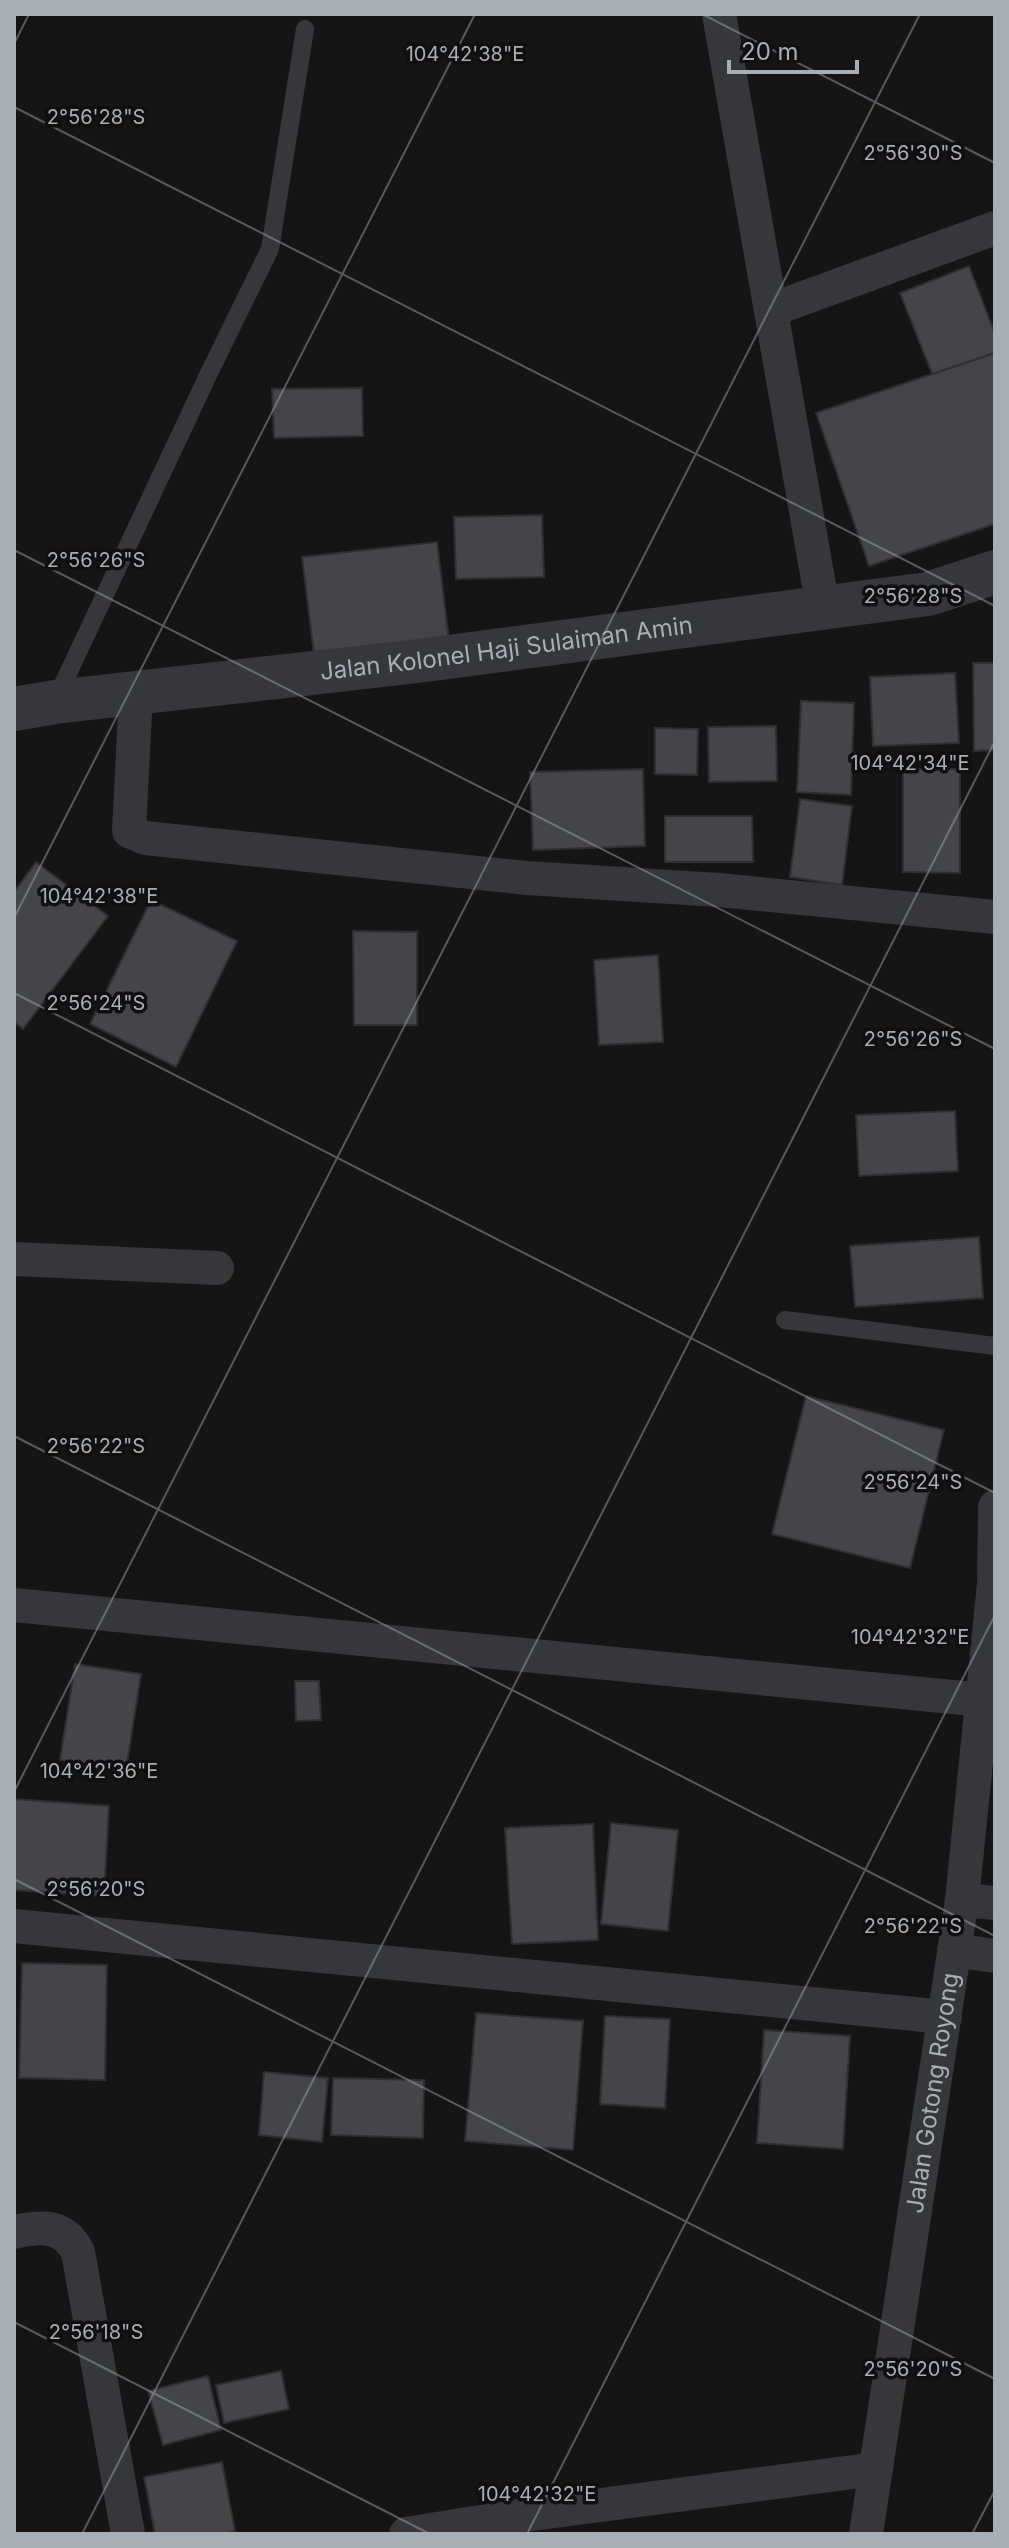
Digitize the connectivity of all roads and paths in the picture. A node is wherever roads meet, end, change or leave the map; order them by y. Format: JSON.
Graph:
{"nodes":[{"id":1,"x":719,"y":14,"type":"edge"},
{"id":2,"x":305,"y":29,"type":"dead end"},
{"id":3,"x":995,"y":228,"type":"edge"},
{"id":4,"x":771,"y":310,"type":"junction"},
{"id":5,"x":995,"y":572,"type":"edge"},
{"id":6,"x":823,"y":608,"type":"junction"},
{"id":7,"x":136,"y":693,"type":"junction"},
{"id":8,"x":34,"y":706,"type":"edge"},
{"id":9,"x":995,"y":917,"type":"edge"},
{"id":10,"x":14,"y":1259,"type":"edge"},
{"id":11,"x":217,"y":1268,"type":"dead end"},
{"id":12,"x":785,"y":1320,"type":"dead end"},
{"id":13,"x":995,"y":1346,"type":"edge"},
{"id":14,"x":995,"y":1507,"type":"edge"},
{"id":15,"x":995,"y":1584,"type":"edge"},
{"id":16,"x":14,"y":1605,"type":"edge"},
{"id":17,"x":983,"y":1700,"type":"junction"},
{"id":18,"x":979,"y":1902,"type":"edge"},
{"id":19,"x":14,"y":1926,"type":"edge"},
{"id":20,"x":954,"y":1950,"type":"junction"},
{"id":21,"x":995,"y":1956,"type":"edge"},
{"id":22,"x":945,"y":2017,"type":"junction"},
{"id":23,"x":14,"y":2232,"type":"edge"},
{"id":24,"x":876,"y":2469,"type":"junction"},
{"id":25,"x":520,"y":2525,"type":"edge"},
{"id":26,"x":128,"y":2534,"type":"edge"},
{"id":27,"x":406,"y":2534,"type":"edge"},
{"id":28,"x":866,"y":2534,"type":"edge"}],
"edges":[{"from":1,"to":4,"type":"street"},
{"from":2,"to":8,"type":"lane"},
{"from":3,"to":4,"type":"street"},
{"from":4,"to":6,"type":"street"},
{"from":5,"to":6,"type":"street","name":"Jalan Kolonel Haji Sulaiman Amin"},
{"from":6,"to":7,"type":"street","name":"Jalan Kolonel Haji Sulaiman Amin"},
{"from":7,"to":8,"type":"street","name":"Jalan Kolonel Haji Sulaiman Amin"},
{"from":7,"to":9,"type":"street"},
{"from":10,"to":11,"type":"street"},
{"from":12,"to":13,"type":"lane"},
{"from":14,"to":15,"type":"street","name":"Jalan Gotong Royong"},
{"from":15,"to":17,"type":"street","name":"Jalan Gotong Royong"},
{"from":16,"to":17,"type":"street"},
{"from":17,"to":18,"type":"street","name":"Jalan Gotong Royong"},
{"from":18,"to":20,"type":"street","name":"Jalan Gotong Royong"},
{"from":19,"to":22,"type":"street"},
{"from":20,"to":21,"type":"street"},
{"from":20,"to":22,"type":"street","name":"Jalan Gotong Royong"},
{"from":22,"to":24,"type":"street","name":"Jalan Gotong Royong"},
{"from":23,"to":26,"type":"street"},
{"from":24,"to":25,"type":"street"},
{"from":24,"to":28,"type":"street","name":"Jalan Gotong Royong"},
{"from":25,"to":27,"type":"street"}]}
